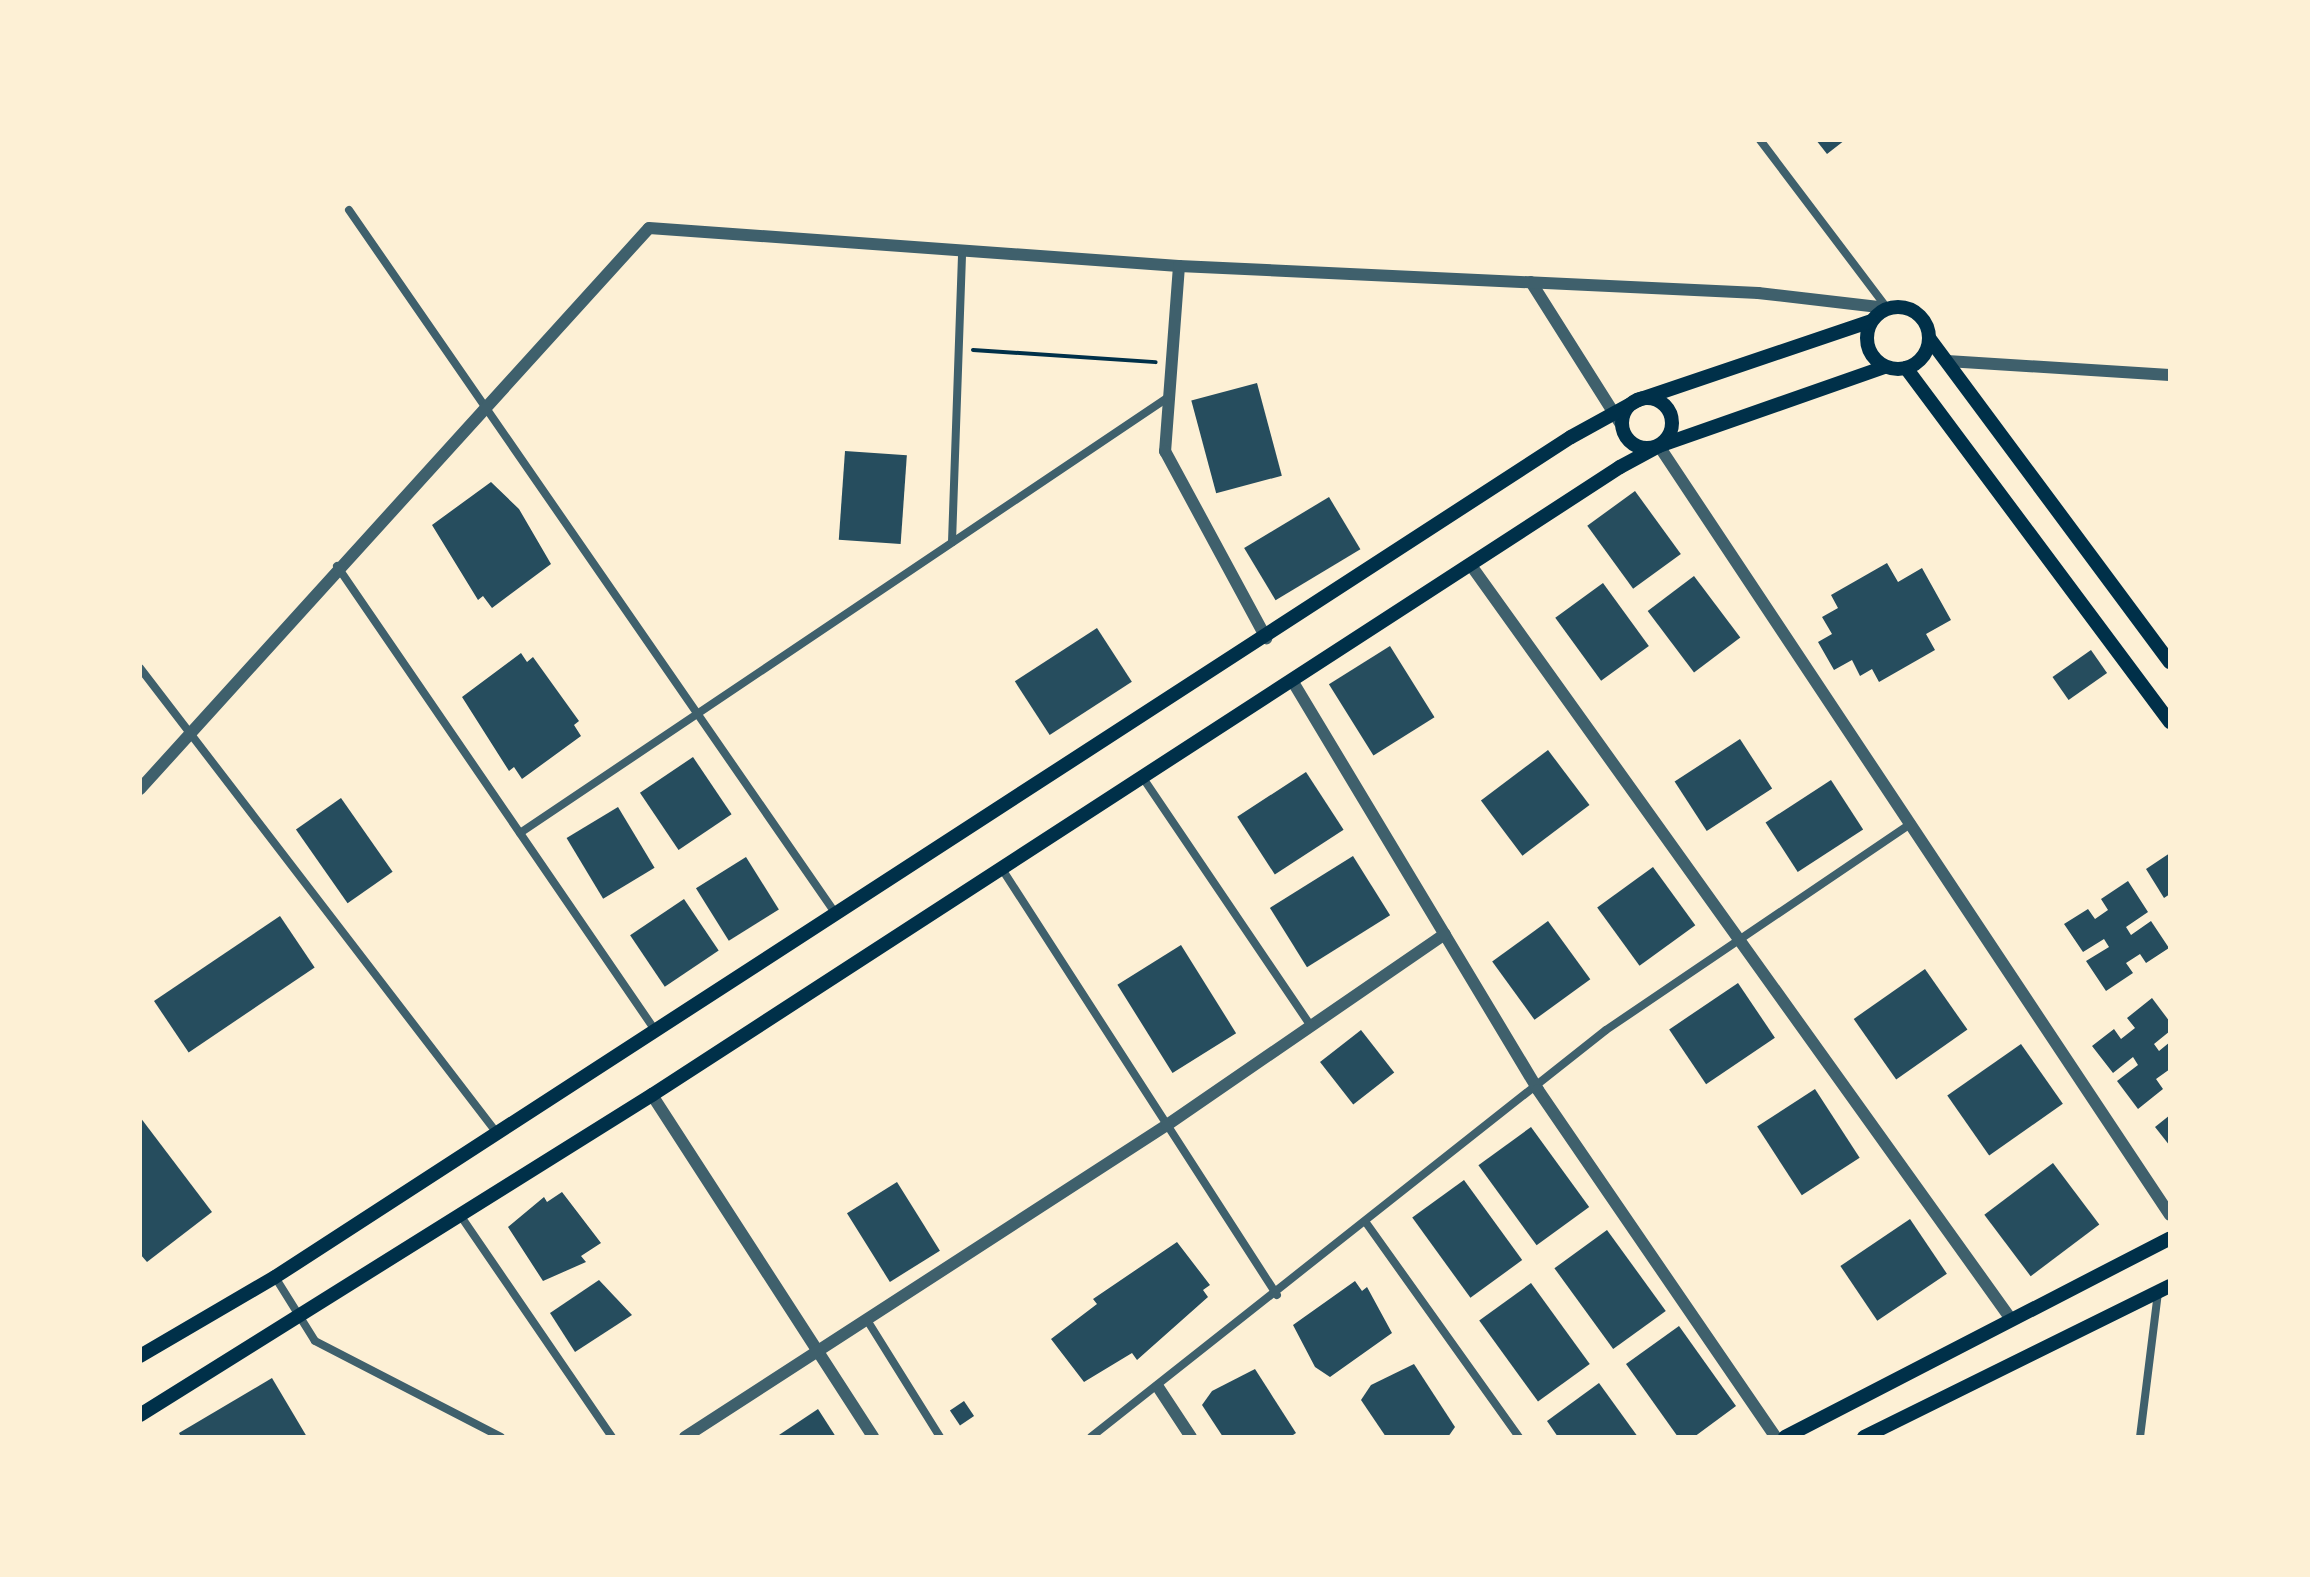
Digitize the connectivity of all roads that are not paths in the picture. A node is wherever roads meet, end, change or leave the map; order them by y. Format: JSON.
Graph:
{"nodes":[{"id":1,"x":1760,"y":140,"type":"edge"},
{"id":2,"x":349,"y":210,"type":"dead end"},
{"id":3,"x":962,"y":250,"type":"junction"},
{"id":4,"x":1179,"y":266,"type":"junction"},
{"id":5,"x":1531,"y":282,"type":"junction"},
{"id":6,"x":1887,"y":308,"type":"junction"},
{"id":7,"x":1871,"y":321,"type":"junction"},
{"id":8,"x":1929,"y":338,"type":"junction"},
{"id":9,"x":1947,"y":361,"type":"junction"},
{"id":10,"x":1885,"y":367,"type":"junction"},
{"id":11,"x":1906,"y":368,"type":"junction"},
{"id":12,"x":2170,"y":375,"type":"edge"},
{"id":13,"x":1167,"y":398,"type":"junction"},
{"id":14,"x":1638,"y":400,"type":"junction"},
{"id":15,"x":483,"y":405,"type":"junction"},
{"id":16,"x":1613,"y":412,"type":"junction"},
{"id":17,"x":1622,"y":426,"type":"junction"},
{"id":18,"x":1659,"y":446,"type":"junction"},
{"id":19,"x":952,"y":542,"type":"junction"},
{"id":20,"x":1470,"y":564,"type":"junction"},
{"id":21,"x":337,"y":566,"type":"junction"},
{"id":22,"x":1266,"y":638,"type":"junction"},
{"id":23,"x":2170,"y":662,"type":"edge"},
{"id":24,"x":140,"y":668,"type":"edge"},
{"id":25,"x":1293,"y":682,"type":"junction"},
{"id":26,"x":697,"y":714,"type":"junction"},
{"id":27,"x":2170,"y":722,"type":"edge"},
{"id":28,"x":188,"y":733,"type":"junction"},
{"id":29,"x":1143,"y":778,"type":"junction"},
{"id":30,"x":140,"y":789,"type":"edge"},
{"id":31,"x":1912,"y":823,"type":"junction"},
{"id":32,"x":520,"y":833,"type":"junction"},
{"id":33,"x":1002,"y":869,"type":"junction"},
{"id":34,"x":836,"y":914,"type":"junction"},
{"id":35,"x":1445,"y":934,"type":"junction"},
{"id":36,"x":1740,"y":940,"type":"junction"},
{"id":37,"x":1311,"y":1026,"type":"junction"},
{"id":38,"x":655,"y":1030,"type":"junction"},
{"id":39,"x":1538,"y":1090,"type":"junction"},
{"id":40,"x":652,"y":1095,"type":"junction"},
{"id":41,"x":1167,"y":1125,"type":"junction"},
{"id":42,"x":497,"y":1133,"type":"junction"},
{"id":43,"x":460,"y":1215,"type":"junction"},
{"id":44,"x":2170,"y":1215,"type":"edge"},
{"id":45,"x":1367,"y":1224,"type":"junction"},
{"id":46,"x":2170,"y":1238,"type":"edge"},
{"id":47,"x":275,"y":1277,"type":"junction"},
{"id":48,"x":2164,"y":1289,"type":"edge"},
{"id":49,"x":1277,"y":1295,"type":"junction"},
{"id":50,"x":299,"y":1315,"type":"junction"},
{"id":51,"x":2011,"y":1319,"type":"junction"},
{"id":52,"x":867,"y":1320,"type":"junction"},
{"id":53,"x":140,"y":1356,"type":"edge"},
{"id":54,"x":815,"y":1356,"type":"junction"},
{"id":55,"x":1158,"y":1387,"type":"junction"},
{"id":56,"x":140,"y":1415,"type":"edge"},
{"id":57,"x":501,"y":1437,"type":"edge"},
{"id":58,"x":612,"y":1437,"type":"edge"},
{"id":59,"x":685,"y":1437,"type":"edge"},
{"id":60,"x":873,"y":1437,"type":"edge"},
{"id":61,"x":940,"y":1437,"type":"edge"},
{"id":62,"x":1091,"y":1437,"type":"edge"},
{"id":63,"x":1191,"y":1437,"type":"edge"},
{"id":64,"x":1519,"y":1437,"type":"edge"},
{"id":65,"x":1776,"y":1437,"type":"edge"},
{"id":66,"x":1785,"y":1437,"type":"edge"},
{"id":67,"x":1864,"y":1437,"type":"edge"},
{"id":68,"x":2140,"y":1437,"type":"edge"}],
"edges":[{"from":1,"to":6,"type":"street"},
{"from":2,"to":15,"type":"street"},
{"from":3,"to":4,"type":"street"},
{"from":3,"to":15,"type":"street"},
{"from":3,"to":19,"type":"street"},
{"from":4,"to":5,"type":"street"},
{"from":4,"to":13,"type":"street"},
{"from":5,"to":6,"type":"street"},
{"from":5,"to":16,"type":"street"},
{"from":6,"to":7,"type":"main road"},
{"from":6,"to":8,"type":"main road"},
{"from":7,"to":10,"type":"main road"},
{"from":7,"to":14,"type":"main road"},
{"from":8,"to":9,"type":"main road"},
{"from":8,"to":11,"type":"main road"},
{"from":9,"to":12,"type":"street"},
{"from":9,"to":23,"type":"main road"},
{"from":10,"to":11,"type":"main road"},
{"from":10,"to":18,"type":"main road"},
{"from":11,"to":27,"type":"main road"},
{"from":13,"to":19,"type":"street"},
{"from":13,"to":22,"type":"street"},
{"from":14,"to":16,"type":"main road"},
{"from":14,"to":17,"type":"main road"},
{"from":14,"to":18,"type":"main road"},
{"from":15,"to":21,"type":"street"},
{"from":15,"to":26,"type":"street"},
{"from":16,"to":17,"type":"street"},
{"from":16,"to":22,"type":"main road"},
{"from":17,"to":18,"type":"main road"},
{"from":18,"to":20,"type":"main road"},
{"from":18,"to":31,"type":"street"},
{"from":19,"to":26,"type":"street"},
{"from":20,"to":25,"type":"main road"},
{"from":20,"to":36,"type":"street"},
{"from":21,"to":28,"type":"street"},
{"from":21,"to":32,"type":"street"},
{"from":22,"to":34,"type":"main road"},
{"from":24,"to":28,"type":"street"},
{"from":25,"to":29,"type":"main road"},
{"from":25,"to":35,"type":"street"},
{"from":26,"to":32,"type":"street"},
{"from":26,"to":34,"type":"street"},
{"from":28,"to":30,"type":"street"},
{"from":28,"to":42,"type":"street"},
{"from":29,"to":33,"type":"main road"},
{"from":29,"to":37,"type":"street"},
{"from":31,"to":36,"type":"street"},
{"from":31,"to":44,"type":"street"},
{"from":32,"to":38,"type":"street"},
{"from":33,"to":40,"type":"main road"},
{"from":33,"to":41,"type":"street"},
{"from":34,"to":38,"type":"main road"},
{"from":35,"to":37,"type":"street"},
{"from":35,"to":39,"type":"street"},
{"from":36,"to":39,"type":"street"},
{"from":36,"to":51,"type":"street"},
{"from":37,"to":41,"type":"street"},
{"from":38,"to":42,"type":"main road"},
{"from":39,"to":45,"type":"street"},
{"from":39,"to":65,"type":"street"},
{"from":40,"to":43,"type":"main road"},
{"from":40,"to":54,"type":"street"},
{"from":41,"to":49,"type":"street"},
{"from":41,"to":52,"type":"street"},
{"from":42,"to":47,"type":"main road"},
{"from":43,"to":50,"type":"main road"},
{"from":43,"to":58,"type":"street"},
{"from":45,"to":49,"type":"street"},
{"from":45,"to":64,"type":"street"},
{"from":46,"to":51,"type":"main road"},
{"from":47,"to":50,"type":"street"},
{"from":47,"to":53,"type":"main road"},
{"from":48,"to":67,"type":"main road"},
{"from":48,"to":68,"type":"street"},
{"from":49,"to":55,"type":"street"},
{"from":50,"to":56,"type":"main road"},
{"from":50,"to":57,"type":"street"},
{"from":51,"to":66,"type":"main road"},
{"from":52,"to":54,"type":"street"},
{"from":52,"to":61,"type":"street"},
{"from":54,"to":59,"type":"street"},
{"from":54,"to":60,"type":"street"},
{"from":55,"to":62,"type":"street"},
{"from":55,"to":63,"type":"street"}]}
